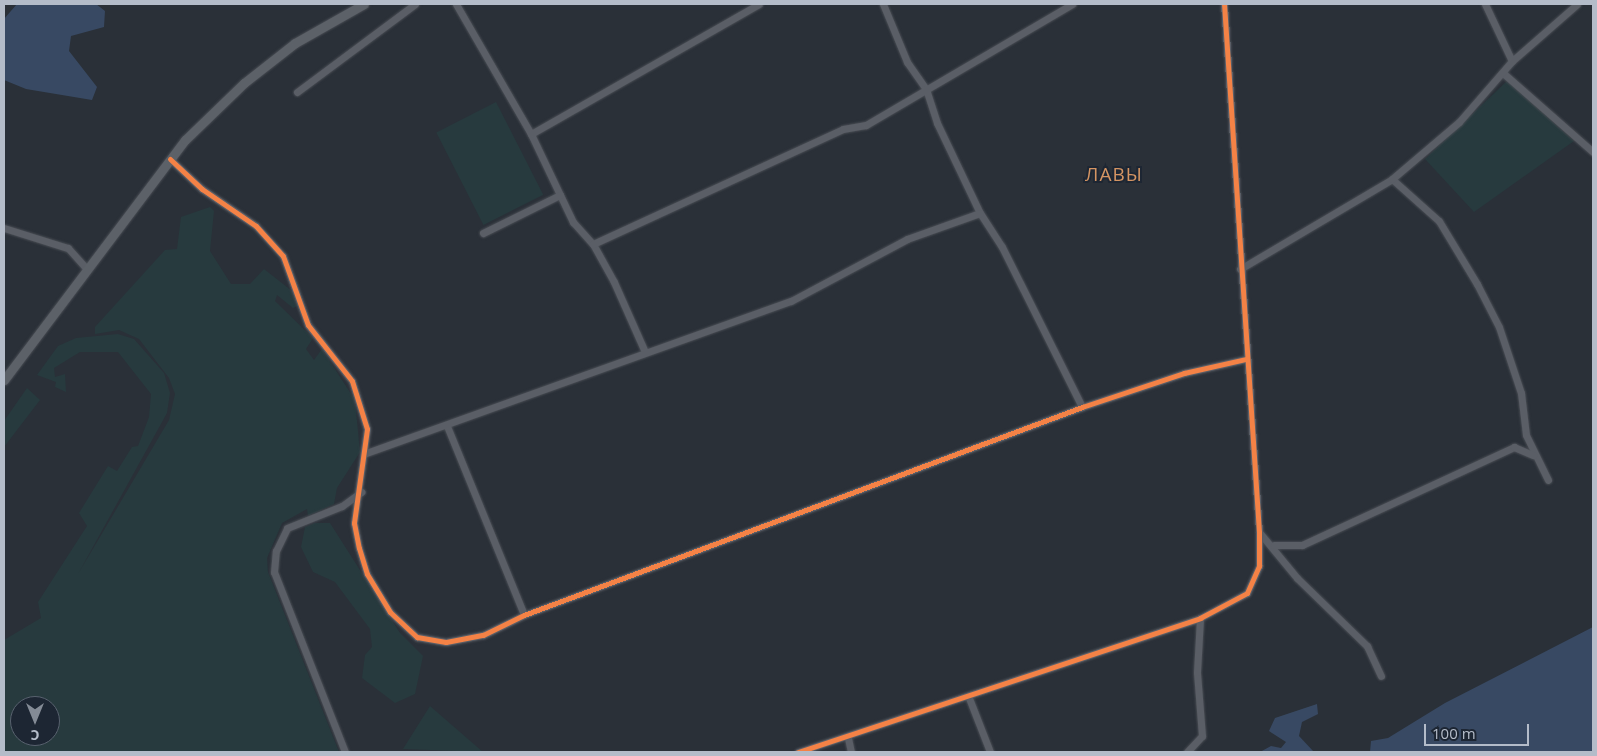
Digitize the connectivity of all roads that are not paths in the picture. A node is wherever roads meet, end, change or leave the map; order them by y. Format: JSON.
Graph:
{"nodes":[{"id":1,"x":364,"y":4,"type":"edge"},
{"id":2,"x":415,"y":4,"type":"edge"},
{"id":3,"x":456,"y":4,"type":"edge"},
{"id":4,"x":759,"y":4,"type":"edge"},
{"id":5,"x":883,"y":4,"type":"edge"},
{"id":6,"x":1072,"y":4,"type":"edge"},
{"id":7,"x":1224,"y":4,"type":"edge"},
{"id":8,"x":1485,"y":4,"type":"edge"},
{"id":9,"x":1577,"y":4,"type":"edge"},
{"id":10,"x":1512,"y":61,"type":"junction"},
{"id":11,"x":1503,"y":73,"type":"junction"},
{"id":12,"x":926,"y":89,"type":"junction"},
{"id":13,"x":298,"y":92,"type":"dead end"},
{"id":14,"x":531,"y":134,"type":"junction"},
{"id":15,"x":1593,"y":152,"type":"edge"},
{"id":16,"x":170,"y":159,"type":"junction"},
{"id":17,"x":1392,"y":180,"type":"junction"},
{"id":18,"x":560,"y":195,"type":"junction"},
{"id":19,"x":980,"y":213,"type":"junction"},
{"id":20,"x":4,"y":228,"type":"edge"},
{"id":21,"x":483,"y":233,"type":"dead end"},
{"id":22,"x":593,"y":244,"type":"junction"},
{"id":23,"x":86,"y":268,"type":"junction"},
{"id":24,"x":1240,"y":269,"type":"junction"},
{"id":25,"x":645,"y":352,"type":"junction"},
{"id":26,"x":1246,"y":359,"type":"junction"},
{"id":27,"x":4,"y":380,"type":"edge"},
{"id":28,"x":1082,"y":407,"type":"junction"},
{"id":29,"x":447,"y":426,"type":"junction"},
{"id":30,"x":366,"y":453,"type":"junction"},
{"id":31,"x":1533,"y":455,"type":"junction"},
{"id":32,"x":1548,"y":480,"type":"dead end"},
{"id":33,"x":361,"y":492,"type":"junction"},
{"id":34,"x":1259,"y":532,"type":"junction"},
{"id":35,"x":1274,"y":545,"type":"junction"},
{"id":36,"x":524,"y":615,"type":"junction"},
{"id":37,"x":1200,"y":618,"type":"junction"},
{"id":38,"x":1381,"y":676,"type":"dead end"},
{"id":39,"x":969,"y":698,"type":"junction"},
{"id":40,"x":848,"y":738,"type":"junction"},
{"id":41,"x":345,"y":752,"type":"edge"},
{"id":42,"x":798,"y":752,"type":"edge"},
{"id":43,"x":851,"y":752,"type":"edge"},
{"id":44,"x":990,"y":752,"type":"edge"},
{"id":45,"x":1187,"y":752,"type":"edge"}],
"edges":[{"from":1,"to":16,"type":"main road"},
{"from":2,"to":13,"type":"street"},
{"from":3,"to":14,"type":"street"},
{"from":4,"to":14,"type":"street"},
{"from":5,"to":12,"type":"street"},
{"from":6,"to":12,"type":"street"},
{"from":7,"to":24,"type":"street"},
{"from":8,"to":10,"type":"street"},
{"from":9,"to":10,"type":"street"},
{"from":10,"to":11,"type":"street"},
{"from":11,"to":15,"type":"street"},
{"from":11,"to":17,"type":"street"},
{"from":12,"to":19,"type":"street"},
{"from":12,"to":22,"type":"street"},
{"from":14,"to":18,"type":"street"},
{"from":16,"to":23,"type":"main road"},
{"from":16,"to":30,"type":"street"},
{"from":17,"to":24,"type":"street"},
{"from":17,"to":31,"type":"street"},
{"from":18,"to":21,"type":"street"},
{"from":18,"to":22,"type":"street"},
{"from":19,"to":25,"type":"street"},
{"from":19,"to":28,"type":"street"},
{"from":20,"to":23,"type":"street"},
{"from":22,"to":25,"type":"street"},
{"from":23,"to":27,"type":"main road"},
{"from":24,"to":26,"type":"street"},
{"from":25,"to":29,"type":"street"},
{"from":26,"to":28,"type":"street"},
{"from":26,"to":34,"type":"street"},
{"from":28,"to":36,"type":"street"},
{"from":29,"to":30,"type":"street"},
{"from":29,"to":36,"type":"street"},
{"from":30,"to":33,"type":"street"},
{"from":31,"to":32,"type":"street"},
{"from":31,"to":35,"type":"street"},
{"from":33,"to":36,"type":"street"},
{"from":33,"to":41,"type":"street"},
{"from":34,"to":35,"type":"street"},
{"from":34,"to":37,"type":"street"},
{"from":35,"to":38,"type":"street"},
{"from":37,"to":39,"type":"street"},
{"from":37,"to":45,"type":"street"},
{"from":39,"to":40,"type":"street"},
{"from":39,"to":44,"type":"street"},
{"from":40,"to":42,"type":"street"},
{"from":40,"to":43,"type":"street"}]}
